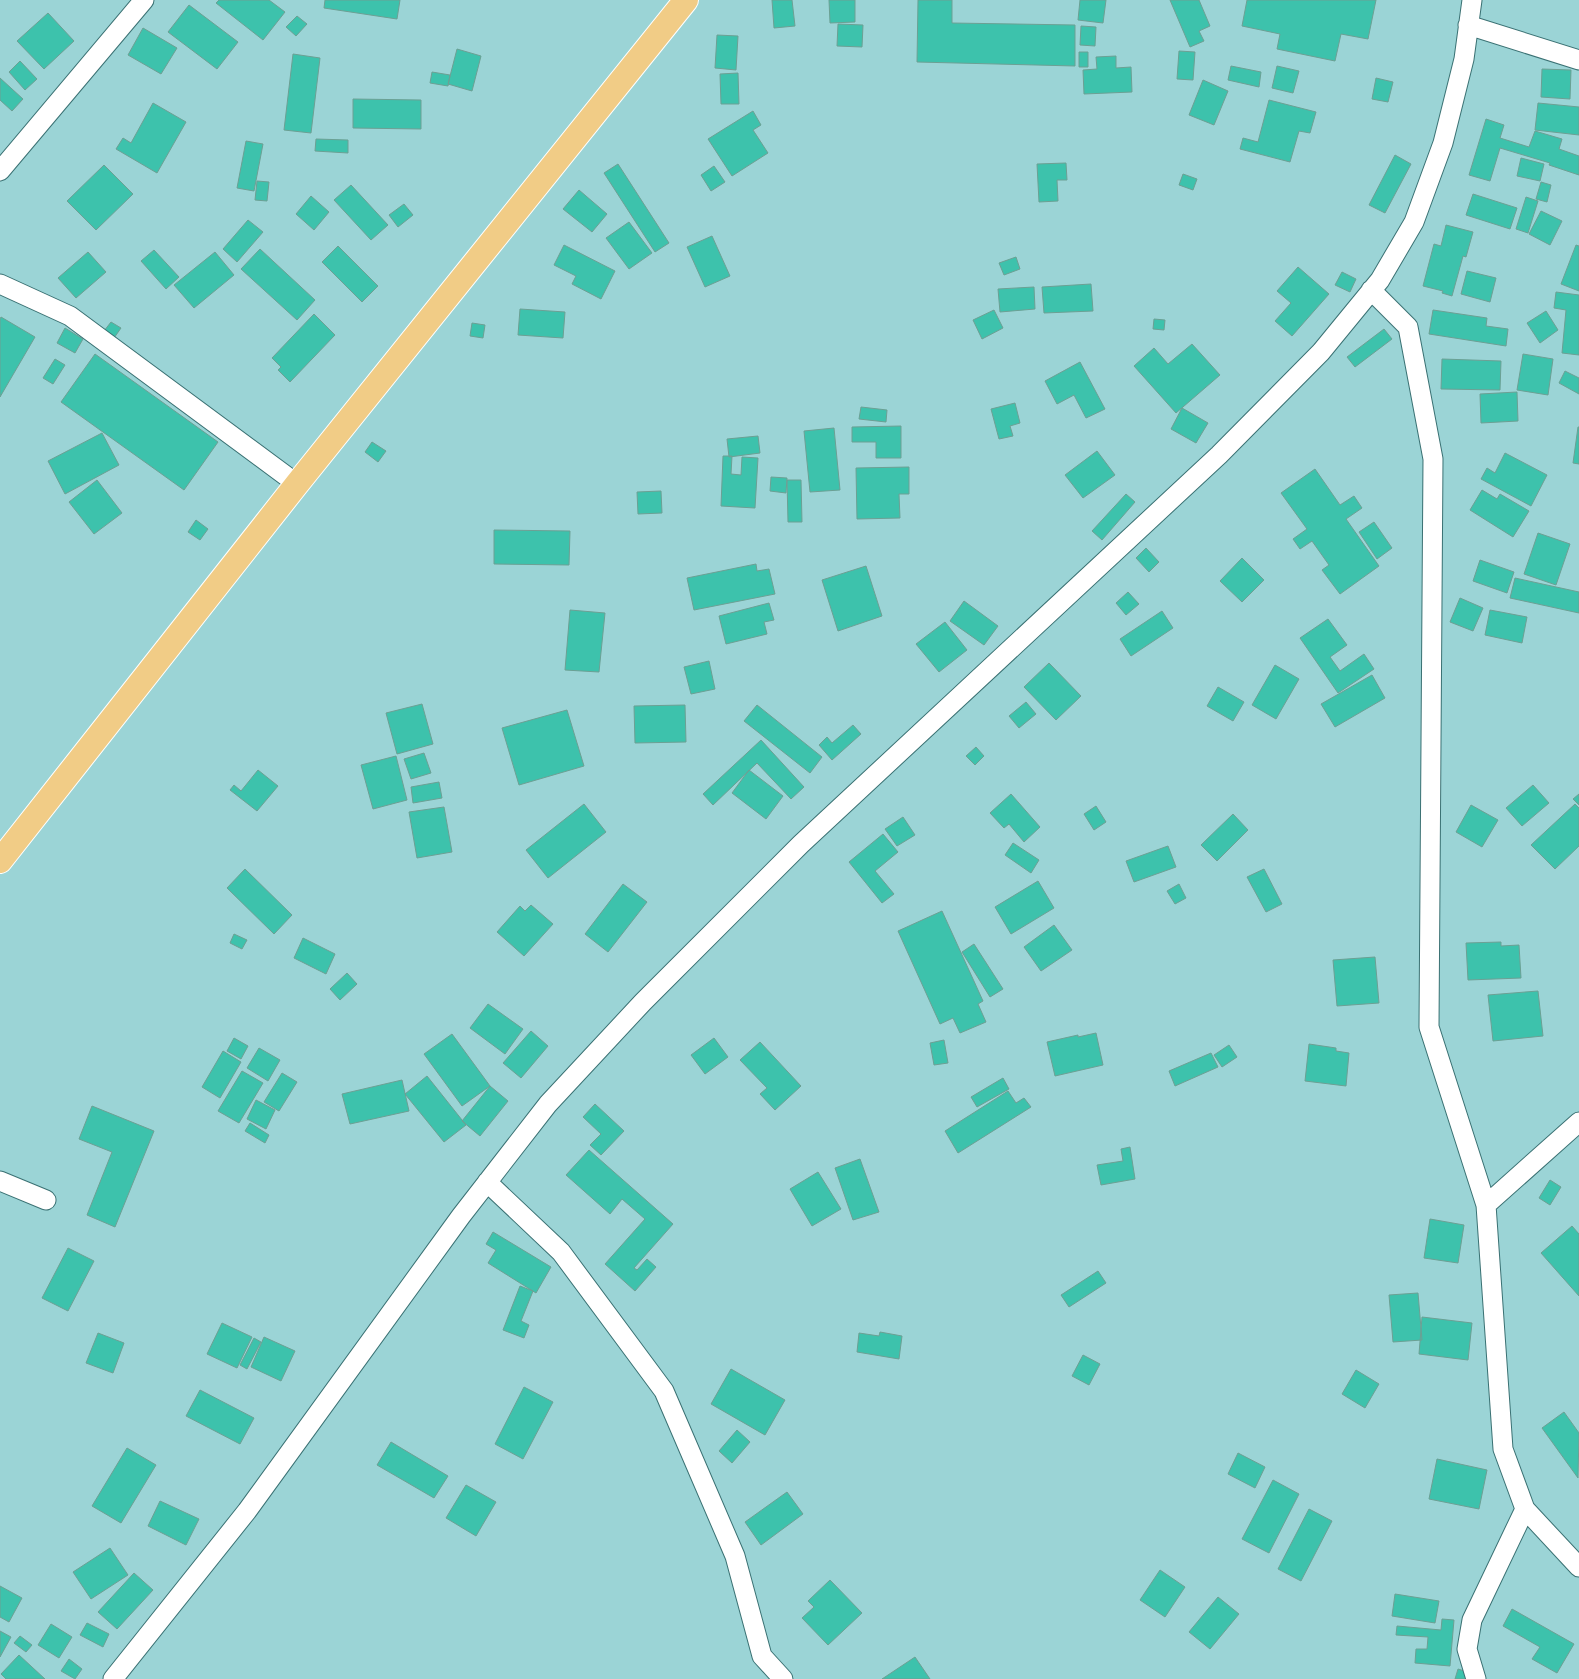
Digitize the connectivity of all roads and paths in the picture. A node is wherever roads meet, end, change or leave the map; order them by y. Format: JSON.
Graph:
{"nodes":[{"id":1,"x":144,"y":0,"type":"edge"},
{"id":2,"x":686,"y":0,"type":"edge"},
{"id":3,"x":1472,"y":0,"type":"edge"},
{"id":4,"x":1468,"y":25,"type":"junction"},
{"id":5,"x":1579,"y":60,"type":"edge"},
{"id":6,"x":0,"y":171,"type":"edge"},
{"id":7,"x":0,"y":284,"type":"edge"},
{"id":8,"x":1372,"y":290,"type":"junction"},
{"id":9,"x":297,"y":484,"type":"junction"},
{"id":10,"x":0,"y":861,"type":"edge"},
{"id":11,"x":1579,"y":1122,"type":"edge"},
{"id":12,"x":0,"y":1181,"type":"edge"},
{"id":13,"x":487,"y":1182,"type":"junction"},
{"id":14,"x":46,"y":1200,"type":"dead end"},
{"id":15,"x":1486,"y":1205,"type":"junction"},
{"id":16,"x":1525,"y":1509,"type":"junction"},
{"id":17,"x":1579,"y":1567,"type":"edge"},
{"id":18,"x":113,"y":1679,"type":"edge"},
{"id":19,"x":783,"y":1679,"type":"edge"},
{"id":20,"x":1476,"y":1679,"type":"edge"}],
"edges":[{"from":1,"to":6,"type":"street"},
{"from":2,"to":9,"type":"main road"},
{"from":3,"to":4,"type":"street"},
{"from":4,"to":5,"type":"street"},
{"from":4,"to":8,"type":"street"},
{"from":7,"to":9,"type":"street"},
{"from":8,"to":13,"type":"street"},
{"from":8,"to":15,"type":"street"},
{"from":9,"to":10,"type":"main road"},
{"from":11,"to":15,"type":"street"},
{"from":12,"to":14,"type":"street"},
{"from":13,"to":18,"type":"street"},
{"from":13,"to":19,"type":"street"},
{"from":15,"to":16,"type":"street"},
{"from":16,"to":17,"type":"street"},
{"from":16,"to":20,"type":"street"}]}
